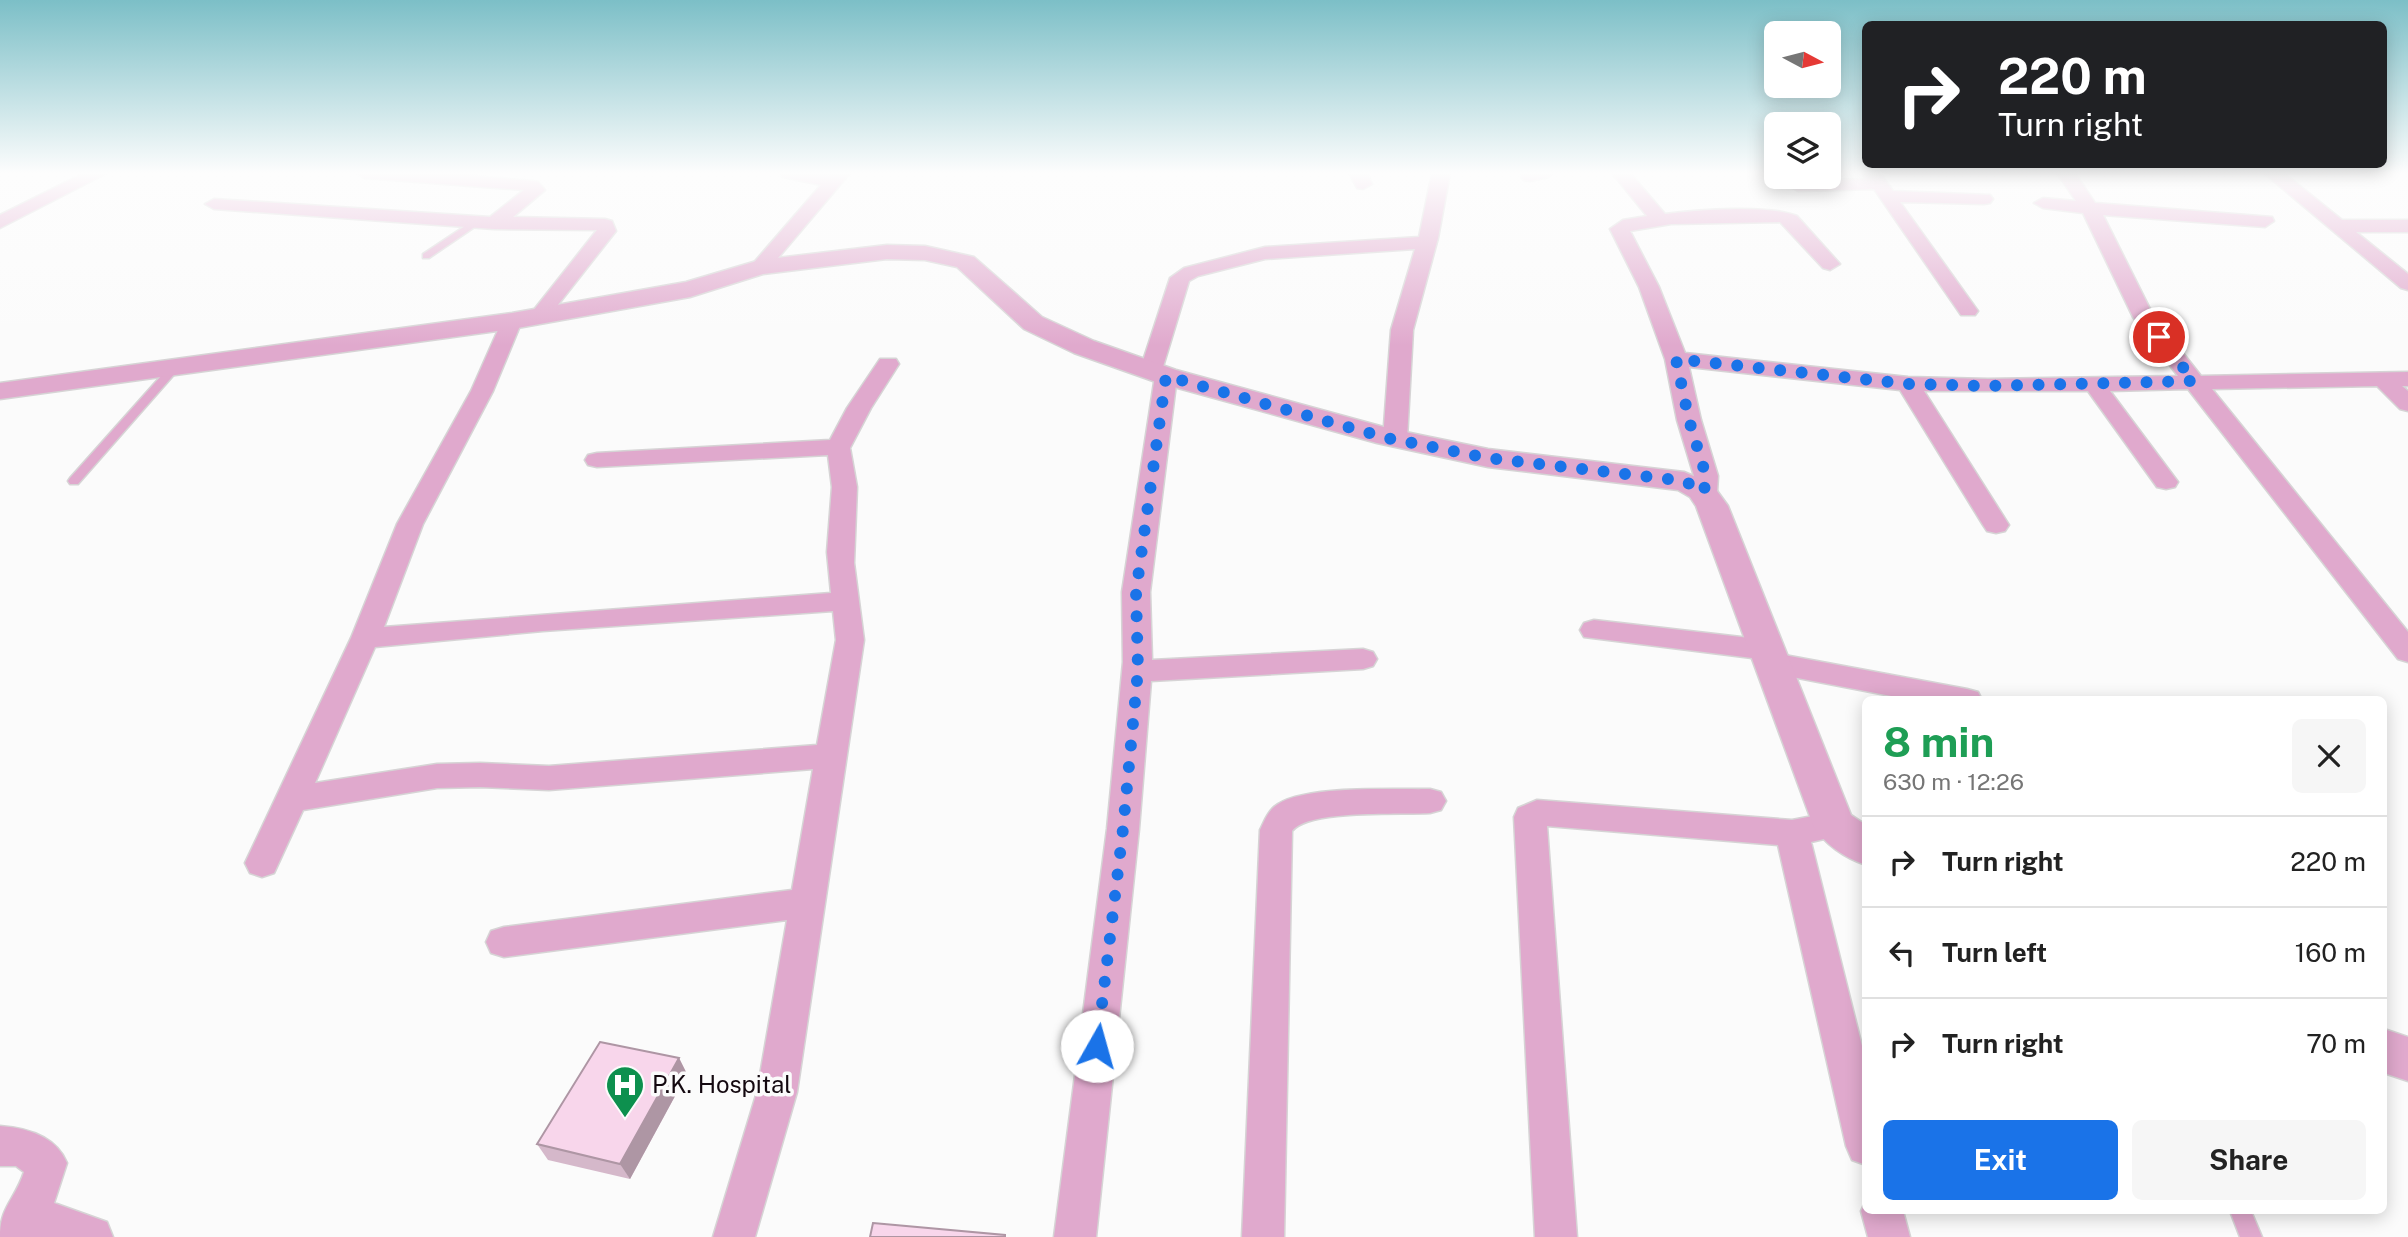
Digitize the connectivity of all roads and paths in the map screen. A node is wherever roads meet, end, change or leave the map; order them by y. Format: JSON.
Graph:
{"nodes":[{"id":1,"x":471,"y":231,"type":"edge"},
{"id":2,"x":607,"y":231,"type":"edge"},
{"id":3,"x":791,"y":231,"type":"edge"},
{"id":4,"x":1429,"y":231,"type":"edge"},
{"id":5,"x":1620,"y":231,"type":"edge"},
{"id":6,"x":1800,"y":231,"type":"edge"},
{"id":7,"x":1912,"y":231,"type":"edge"},
{"id":8,"x":2101,"y":231,"type":"edge"},
{"id":9,"x":2344,"y":231,"type":"edge"},
{"id":10,"x":1427,"y":242,"type":"junction"},
{"id":11,"x":426,"y":256,"type":"dead end"},
{"id":12,"x":1830,"y":264,"type":"dead end"},
{"id":13,"x":760,"y":267,"type":"junction"},
{"id":14,"x":2408,"y":284,"type":"edge"},
{"id":15,"x":1968,"y":311,"type":"dead end"},
{"id":16,"x":525,"y":319,"type":"junction"},
{"id":17,"x":1676,"y":359,"type":"junction"},
{"id":18,"x":888,"y":364,"type":"dead end"},
{"id":19,"x":174,"y":368,"type":"junction"},
{"id":20,"x":1158,"y":373,"type":"junction"},
{"id":21,"x":2382,"y":379,"type":"junction"},
{"id":22,"x":2408,"y":379,"type":"edge"},
{"id":23,"x":2194,"y":381,"type":"junction"},
{"id":24,"x":1908,"y":384,"type":"junction"},
{"id":25,"x":2094,"y":384,"type":"junction"},
{"id":26,"x":0,"y":391,"type":"edge"},
{"id":27,"x":2408,"y":404,"type":"edge"},
{"id":28,"x":1395,"y":439,"type":"junction"},
{"id":29,"x":838,"y":449,"type":"junction"},
{"id":30,"x":597,"y":460,"type":"dead end"},
{"id":31,"x":74,"y":481,"type":"dead end"},
{"id":32,"x":2166,"y":482,"type":"dead end"},
{"id":33,"x":1704,"y":492,"type":"junction"},
{"id":34,"x":1996,"y":525,"type":"dead end"},
{"id":35,"x":847,"y":601,"type":"junction"},
{"id":36,"x":1594,"y":630,"type":"dead end"},
{"id":37,"x":365,"y":638,"type":"junction"},
{"id":38,"x":2408,"y":652,"type":"edge"},
{"id":39,"x":1769,"y":657,"type":"junction"},
{"id":40,"x":1363,"y":659,"type":"dead end"},
{"id":41,"x":1138,"y":670,"type":"junction"},
{"id":42,"x":1949,"y":696,"type":"edge"},
{"id":43,"x":830,"y":756,"type":"junction"},
{"id":44,"x":291,"y":799,"type":"junction"},
{"id":45,"x":1430,"y":802,"type":"dead end"},
{"id":46,"x":1834,"y":825,"type":"junction"},
{"id":47,"x":1792,"y":833,"type":"junction"},
{"id":48,"x":1862,"y":845,"type":"edge"},
{"id":49,"x":262,"y":863,"type":"dead end"},
{"id":50,"x":806,"y":903,"type":"junction"},
{"id":51,"x":503,"y":942,"type":"dead end"},
{"id":52,"x":2387,"y":1052,"type":"edge"},
{"id":53,"x":2408,"y":1059,"type":"edge"},
{"id":54,"x":1862,"y":1129,"type":"edge"},
{"id":55,"x":0,"y":1146,"type":"edge"},
{"id":56,"x":1883,"y":1214,"type":"edge"},
{"id":57,"x":2242,"y":1214,"type":"edge"},
{"id":58,"x":19,"y":1226,"type":"edge"},
{"id":59,"x":92,"y":1237,"type":"edge"},
{"id":60,"x":734,"y":1237,"type":"edge"},
{"id":61,"x":1075,"y":1237,"type":"edge"},
{"id":62,"x":1263,"y":1237,"type":"edge"},
{"id":63,"x":1556,"y":1237,"type":"edge"},
{"id":64,"x":1889,"y":1237,"type":"edge"},
{"id":65,"x":2251,"y":1237,"type":"edge"}],
"edges":[{"from":1,"to":11,"type":"lane"},
{"from":2,"to":16,"type":"street"},
{"from":3,"to":13,"type":"street"},
{"from":4,"to":10,"type":"street"},
{"from":5,"to":17,"type":"street"},
{"from":6,"to":12,"type":"street"},
{"from":7,"to":15,"type":"street"},
{"from":8,"to":23,"type":"street"},
{"from":9,"to":14,"type":"street"},
{"from":10,"to":20,"type":"street"},
{"from":10,"to":28,"type":"street"},
{"from":13,"to":16,"type":"street"},
{"from":13,"to":20,"type":"street"},
{"from":16,"to":19,"type":"street"},
{"from":16,"to":37,"type":"street"},
{"from":17,"to":24,"type":"street"},
{"from":17,"to":33,"type":"street"},
{"from":18,"to":29,"type":"street"},
{"from":19,"to":26,"type":"street"},
{"from":19,"to":31,"type":"lane"},
{"from":20,"to":28,"type":"street"},
{"from":20,"to":41,"type":"street"},
{"from":21,"to":22,"type":"street"},
{"from":21,"to":23,"type":"street"},
{"from":21,"to":27,"type":"street"},
{"from":23,"to":25,"type":"street"},
{"from":23,"to":38,"type":"street"},
{"from":24,"to":25,"type":"street"},
{"from":24,"to":34,"type":"street"},
{"from":25,"to":32,"type":"street"},
{"from":28,"to":33,"type":"street"},
{"from":29,"to":30,"type":"street"},
{"from":29,"to":35,"type":"street"},
{"from":33,"to":39,"type":"street"},
{"from":35,"to":37,"type":"street"},
{"from":35,"to":43,"type":"street"},
{"from":36,"to":39,"type":"street"},
{"from":37,"to":44,"type":"street"},
{"from":39,"to":42,"type":"street"},
{"from":39,"to":46,"type":"street"},
{"from":40,"to":41,"type":"street"},
{"from":41,"to":61,"type":"street"},
{"from":43,"to":44,"type":"street"},
{"from":43,"to":50,"type":"street"},
{"from":44,"to":49,"type":"street"},
{"from":45,"to":62,"type":"street"},
{"from":46,"to":47,"type":"street"},
{"from":46,"to":48,"type":"street"},
{"from":47,"to":54,"type":"street"},
{"from":47,"to":63,"type":"street"},
{"from":50,"to":51,"type":"street"},
{"from":50,"to":60,"type":"street"},
{"from":52,"to":53,"type":"street"},
{"from":55,"to":58,"type":"street"},
{"from":56,"to":64,"type":"street"},
{"from":57,"to":65,"type":"lane"},
{"from":58,"to":59,"type":"street"}]}
